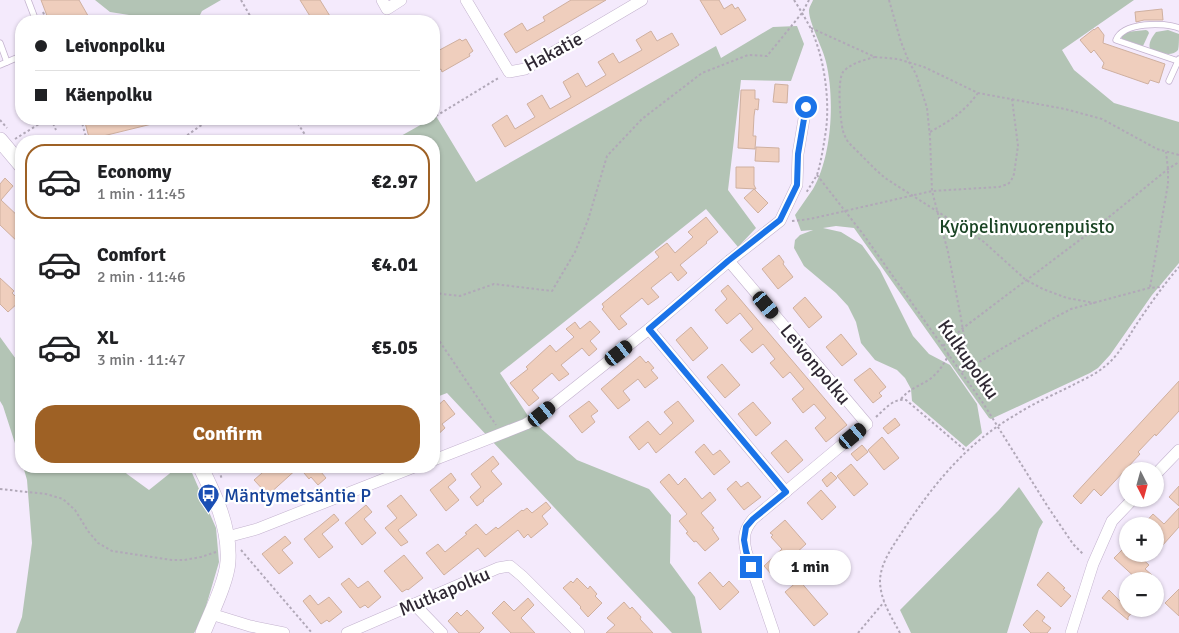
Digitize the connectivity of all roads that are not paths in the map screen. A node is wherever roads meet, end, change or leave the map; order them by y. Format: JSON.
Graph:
{"nodes":[{"id":1,"x":28,"y":0,"type":"edge"},
{"id":2,"x":382,"y":0,"type":"edge"},
{"id":3,"x":401,"y":0,"type":"edge"},
{"id":4,"x":466,"y":0,"type":"edge"},
{"id":5,"x":642,"y":0,"type":"edge"},
{"id":6,"x":34,"y":15,"type":"edge"},
{"id":7,"x":1179,"y":28,"type":"edge"},
{"id":8,"x":0,"y":43,"type":"edge"},
{"id":9,"x":15,"y":59,"type":"edge"},
{"id":10,"x":1179,"y":60,"type":"edge"},
{"id":11,"x":7,"y":62,"type":"junction"},
{"id":12,"x":0,"y":65,"type":"edge"},
{"id":13,"x":1169,"y":81,"type":"dead end"},
{"id":14,"x":806,"y":107,"type":"dead end"},
{"id":15,"x":0,"y":140,"type":"edge"},
{"id":16,"x":15,"y":158,"type":"edge"},
{"id":17,"x":728,"y":261,"type":"junction"},
{"id":18,"x":649,"y":329,"type":"junction"},
{"id":19,"x":1179,"y":450,"type":"edge"},
{"id":20,"x":440,"y":458,"type":"edge"},
{"id":21,"x":1164,"y":466,"type":"edge"},
{"id":22,"x":203,"y":473,"type":"edge"},
{"id":23,"x":399,"y":473,"type":"edge"},
{"id":24,"x":786,"y":492,"type":"junction"},
{"id":25,"x":1124,"y":508,"type":"edge"},
{"id":26,"x":231,"y":544,"type":"junction"},
{"id":27,"x":414,"y":604,"type":"junction"},
{"id":28,"x":211,"y":614,"type":"junction"},
{"id":29,"x":203,"y":633,"type":"edge"},
{"id":30,"x":284,"y":633,"type":"edge"},
{"id":31,"x":347,"y":633,"type":"edge"},
{"id":32,"x":442,"y":633,"type":"edge"},
{"id":33,"x":579,"y":633,"type":"edge"},
{"id":34,"x":774,"y":633,"type":"edge"},
{"id":35,"x":1071,"y":633,"type":"edge"}],
"edges":[{"from":1,"to":6,"type":"lane"},
{"from":2,"to":3,"type":"street"},
{"from":4,"to":5,"type":"street","name":"Hakatie"},
{"from":7,"to":10,"type":"lane"},
{"from":8,"to":11,"type":"lane"},
{"from":9,"to":11,"type":"lane"},
{"from":10,"to":13,"type":"lane"},
{"from":11,"to":12,"type":"lane"},
{"from":14,"to":17,"type":"street"},
{"from":15,"to":16,"type":"street"},
{"from":17,"to":18,"type":"street"},
{"from":17,"to":24,"type":"street","name":"Leivonpolku"},
{"from":18,"to":20,"type":"street"},
{"from":18,"to":24,"type":"street"},
{"from":19,"to":21,"type":"street"},
{"from":22,"to":26,"type":"street"},
{"from":23,"to":26,"type":"street"},
{"from":24,"to":34,"type":"street"},
{"from":25,"to":35,"type":"street"},
{"from":26,"to":28,"type":"street"},
{"from":27,"to":31,"type":"street","name":"Mutkapolku"},
{"from":27,"to":32,"type":"street"},
{"from":27,"to":33,"type":"street","name":"Mutkapolku"},
{"from":28,"to":29,"type":"street"},
{"from":28,"to":30,"type":"street"}]}
